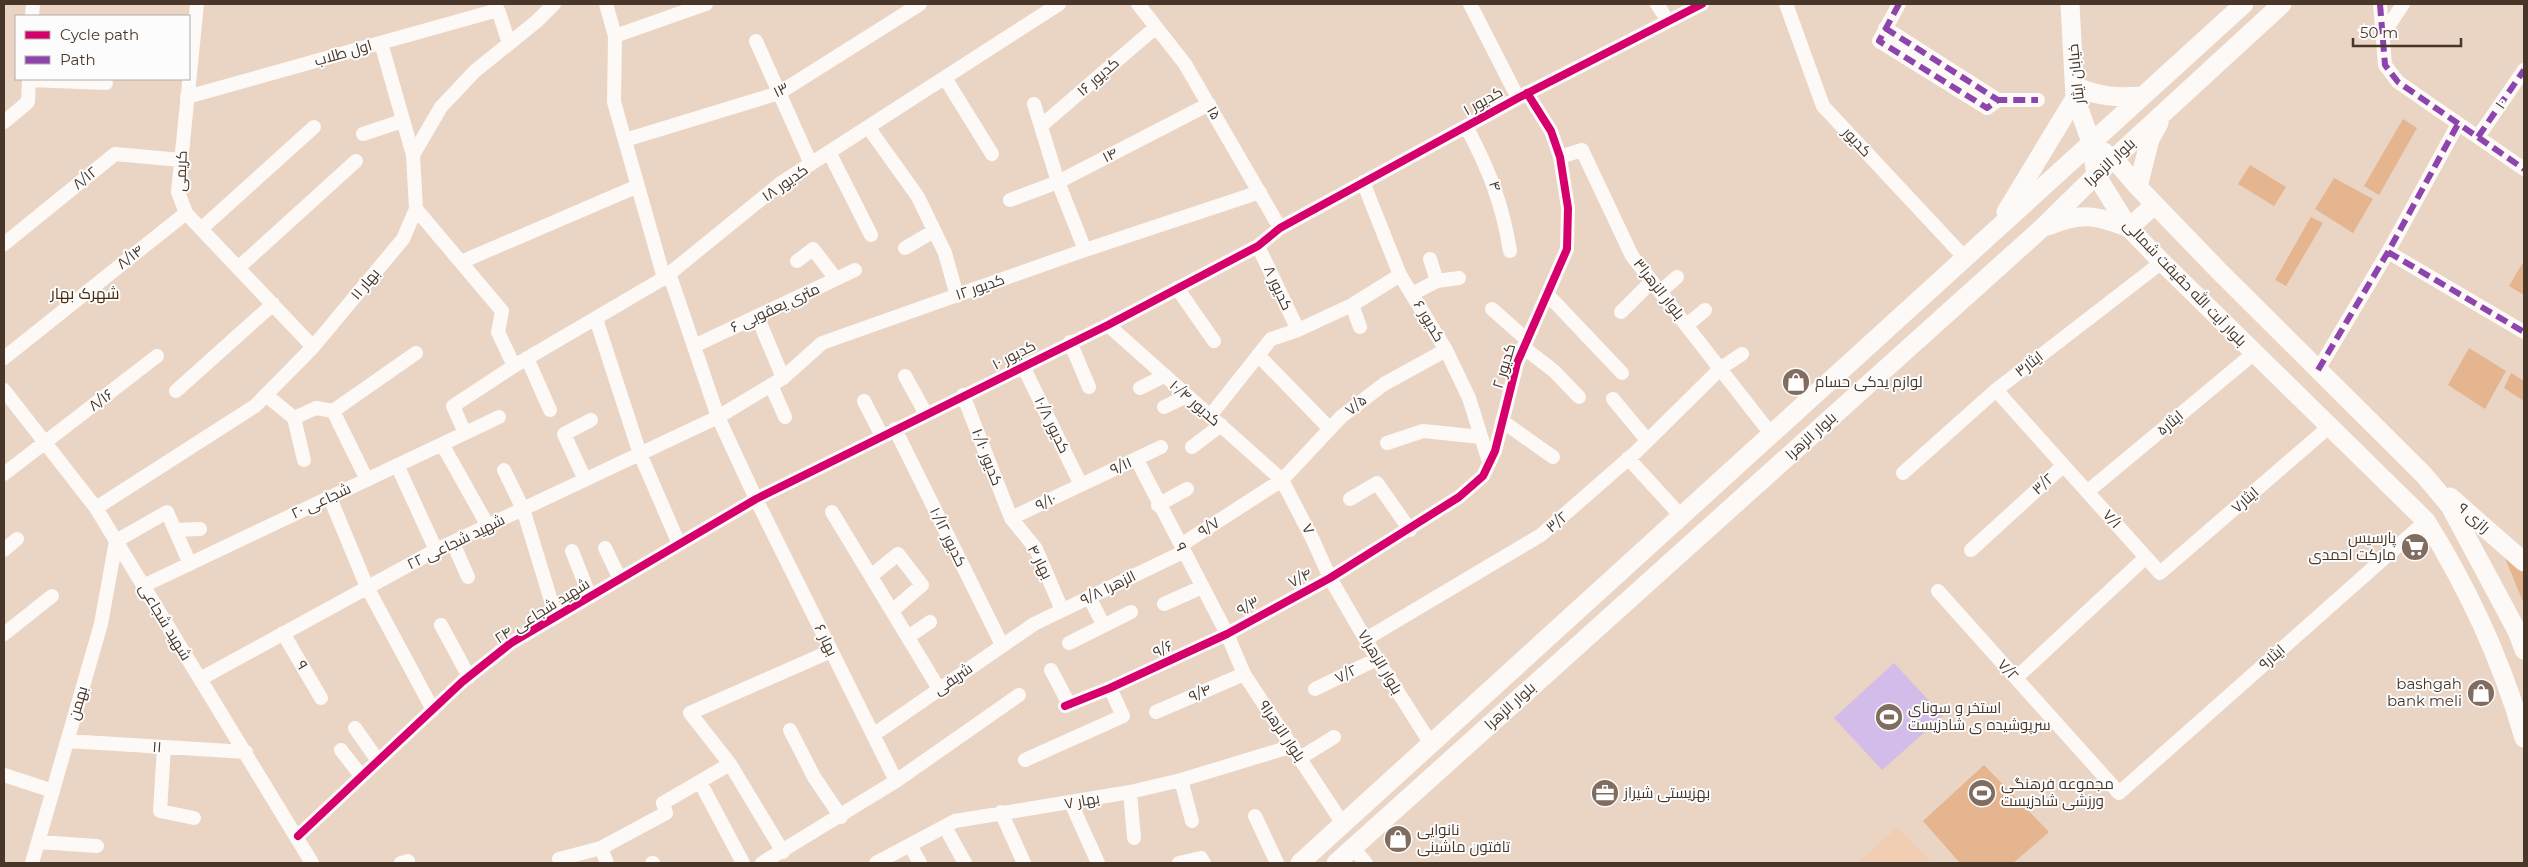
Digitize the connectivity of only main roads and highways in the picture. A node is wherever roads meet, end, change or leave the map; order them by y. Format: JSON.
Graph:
{"nodes":[{"id":1,"x":2070,"y":4,"type":"edge"},
{"id":2,"x":2244,"y":4,"type":"edge"},
{"id":3,"x":2282,"y":4,"type":"edge"},
{"id":4,"x":2075,"y":92,"type":"junction"},
{"id":5,"x":2143,"y":96,"type":"junction"},
{"id":6,"x":2166,"y":111,"type":"junction"},
{"id":7,"x":2091,"y":142,"type":"junction"},
{"id":8,"x":2114,"y":159,"type":"junction"},
{"id":9,"x":2096,"y":174,"type":"junction"},
{"id":10,"x":2138,"y":188,"type":"junction"},
{"id":11,"x":2154,"y":205,"type":"junction"},
{"id":12,"x":2042,"y":228,"type":"junction"},
{"id":13,"x":2129,"y":228,"type":"junction"},
{"id":14,"x":1996,"y":230,"type":"junction"},
{"id":15,"x":1876,"y":339,"type":"junction"},
{"id":16,"x":1892,"y":363,"type":"junction"},
{"id":17,"x":2424,"y":475,"type":"junction"},
{"id":18,"x":2524,"y":562,"type":"edge"},
{"id":19,"x":2524,"y":650,"type":"edge"},
{"id":20,"x":2524,"y":738,"type":"edge"},
{"id":21,"x":1300,"y":863,"type":"edge"},
{"id":22,"x":1336,"y":863,"type":"edge"}],
"edges":[{"from":1,"to":4,"type":"main road","name":"خیابان ایثار"},
{"from":2,"to":5,"type":"main road","name":"بلوار الزهرا"},
{"from":3,"to":6,"type":"main road","name":"بلوار الزهرا"},
{"from":4,"to":5,"type":"main road"},
{"from":4,"to":7,"type":"main road","name":"خیابان ایثار"},
{"from":4,"to":14,"type":"main road"},
{"from":5,"to":7,"type":"main road","name":"بلوار الزهرا"},
{"from":6,"to":8,"type":"main road","name":"بلوار الزهرا"},
{"from":6,"to":10,"type":"main road"},
{"from":7,"to":8,"type":"main road"},
{"from":7,"to":9,"type":"main road","name":"بلوار آیت الله حقیقت شمالی"},
{"from":7,"to":14,"type":"main road","name":"بلوار الزهرا"},
{"from":8,"to":9,"type":"main road","name":"بلوار الزهرا"},
{"from":8,"to":10,"type":"main road"},
{"from":9,"to":12,"type":"main road","name":"بلوار الزهرا"},
{"from":9,"to":13,"type":"main road","name":"بلوار آیت الله حقیقت شمالی"},
{"from":10,"to":11,"type":"main road"},
{"from":11,"to":13,"type":"main road"},
{"from":11,"to":17,"type":"main road"},
{"from":12,"to":13,"type":"main road"},
{"from":12,"to":16,"type":"main road","name":"بلوار الزهرا"},
{"from":13,"to":20,"type":"main road","name":"بلوار آیت الله حقیقت شمالی"},
{"from":14,"to":15,"type":"main road","name":"بلوار الزهرا"},
{"from":15,"to":16,"type":"main road"},
{"from":15,"to":21,"type":"main road","name":"بلوار الزهرا"},
{"from":16,"to":22,"type":"main road","name":"بلوار الزهرا"},
{"from":17,"to":18,"type":"main road","name":"رازی ۹"},
{"from":17,"to":19,"type":"main road"}]}
